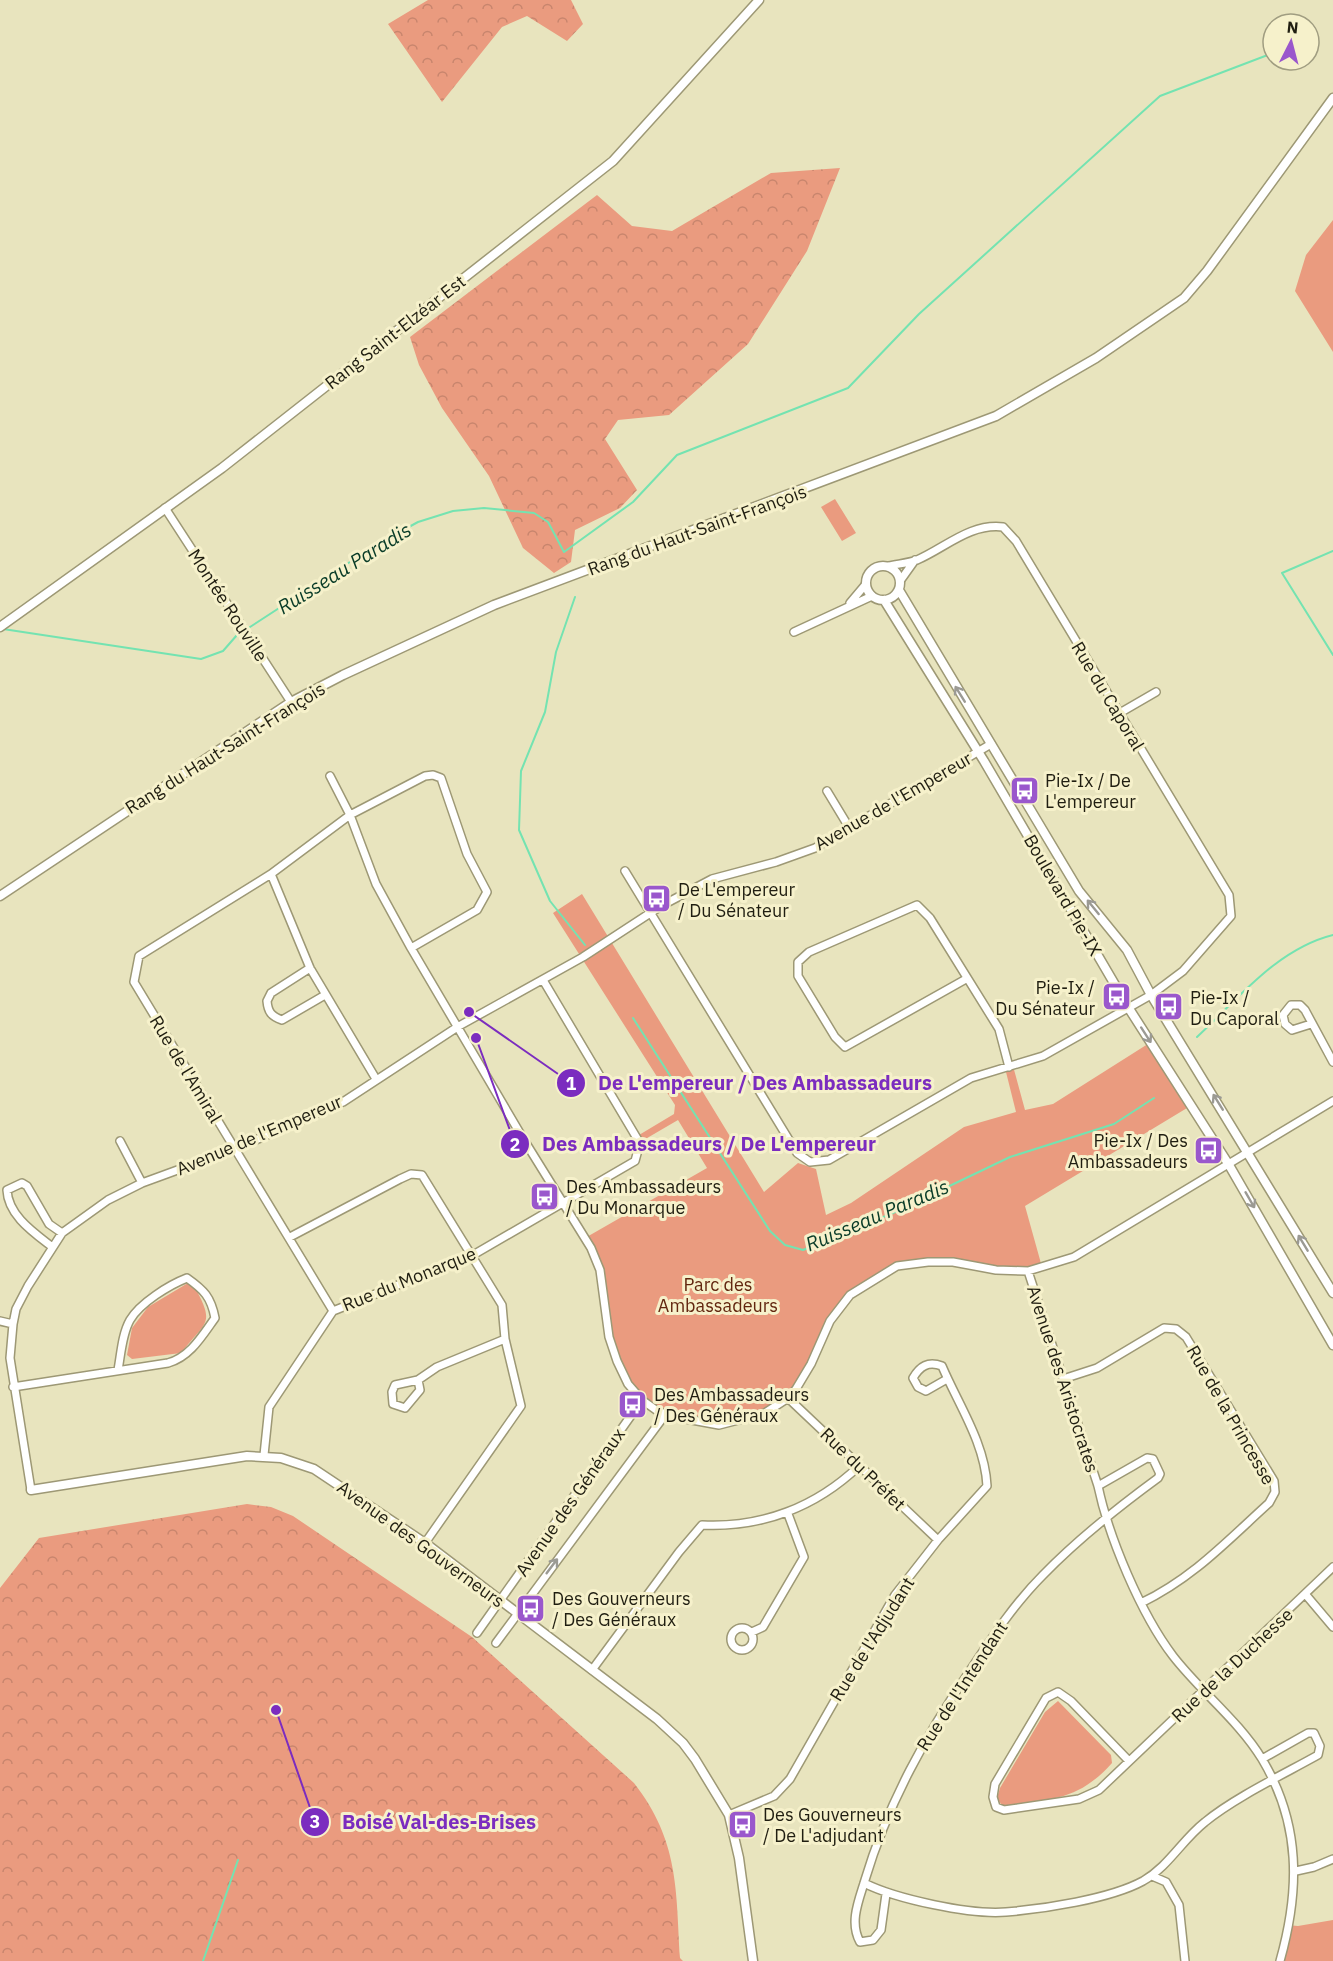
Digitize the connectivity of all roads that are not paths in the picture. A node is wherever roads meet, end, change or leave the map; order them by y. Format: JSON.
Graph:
{"nodes":[{"id":1,"x":759,"y":0,"type":"edge"},
{"id":2,"x":1333,"y":98,"type":"edge"},
{"id":3,"x":165,"y":508,"type":"junction"},
{"id":4,"x":915,"y":561,"type":"junction"},
{"id":5,"x":889,"y":567,"type":"junction"},
{"id":6,"x":866,"y":584,"type":"junction"},
{"id":7,"x":899,"y":585,"type":"junction"},
{"id":8,"x":872,"y":596,"type":"junction"},
{"id":9,"x":884,"y":600,"type":"junction"},
{"id":10,"x":849,"y":605,"type":"junction"},
{"id":11,"x":0,"y":627,"type":"edge"},
{"id":12,"x":794,"y":632,"type":"dead end"},
{"id":13,"x":1156,"y":692,"type":"dead end"},
{"id":14,"x":291,"y":702,"type":"junction"},
{"id":15,"x":1118,"y":714,"type":"junction"},
{"id":16,"x":991,"y":744,"type":"junction"},
{"id":17,"x":978,"y":752,"type":"junction"},
{"id":18,"x":330,"y":776,"type":"dead end"},
{"id":19,"x":827,"y":791,"type":"dead end"},
{"id":20,"x":350,"y":815,"type":"junction"},
{"id":21,"x":850,"y":830,"type":"junction"},
{"id":22,"x":625,"y":871,"type":"dead end"},
{"id":23,"x":271,"y":873,"type":"junction"},
{"id":24,"x":0,"y":896,"type":"edge"},
{"id":25,"x":651,"y":913,"type":"junction"},
{"id":26,"x":411,"y":948,"type":"junction"},
{"id":27,"x":310,"y":968,"type":"junction"},
{"id":28,"x":966,"y":979,"type":"junction"},
{"id":29,"x":543,"y":980,"type":"junction"},
{"id":30,"x":324,"y":995,"type":"junction"},
{"id":31,"x":1151,"y":995,"type":"junction"},
{"id":32,"x":1128,"y":1007,"type":"junction"},
{"id":33,"x":1311,"y":1024,"type":"dead end"},
{"id":34,"x":459,"y":1026,"type":"junction"},
{"id":35,"x":1333,"y":1062,"type":"edge"},
{"id":36,"x":1009,"y":1067,"type":"junction"},
{"id":37,"x":376,"y":1079,"type":"junction"},
{"id":38,"x":1333,"y":1101,"type":"edge"},
{"id":39,"x":120,"y":1141,"type":"dead end"},
{"id":40,"x":235,"y":1149,"type":"junction"},
{"id":41,"x":1249,"y":1152,"type":"junction"},
{"id":42,"x":1229,"y":1165,"type":"junction"},
{"id":43,"x":142,"y":1182,"type":"junction"},
{"id":44,"x":561,"y":1202,"type":"junction"},
{"id":45,"x":62,"y":1233,"type":"junction"},
{"id":46,"x":290,"y":1237,"type":"junction"},
{"id":47,"x":51,"y":1246,"type":"junction"},
{"id":48,"x":473,"y":1255,"type":"junction"},
{"id":49,"x":1028,"y":1271,"type":"junction"},
{"id":50,"x":1333,"y":1293,"type":"edge"},
{"id":51,"x":333,"y":1311,"type":"junction"},
{"id":52,"x":0,"y":1321,"type":"edge"},
{"id":53,"x":14,"y":1324,"type":"junction"},
{"id":54,"x":505,"y":1339,"type":"junction"},
{"id":55,"x":1333,"y":1345,"type":"edge"},
{"id":56,"x":118,"y":1370,"type":"junction"},
{"id":57,"x":947,"y":1379,"type":"junction"},
{"id":58,"x":1063,"y":1379,"type":"junction"},
{"id":59,"x":418,"y":1380,"type":"junction"},
{"id":60,"x":13,"y":1387,"type":"junction"},
{"id":61,"x":788,"y":1398,"type":"junction"},
{"id":62,"x":642,"y":1400,"type":"junction"},
{"id":63,"x":665,"y":1415,"type":"junction"},
{"id":64,"x":264,"y":1455,"type":"junction"},
{"id":65,"x":859,"y":1466,"type":"junction"},
{"id":66,"x":1098,"y":1486,"type":"junction"},
{"id":67,"x":30,"y":1490,"type":"joint"},
{"id":68,"x":788,"y":1514,"type":"junction"},
{"id":69,"x":1105,"y":1517,"type":"junction"},
{"id":70,"x":938,"y":1540,"type":"junction"},
{"id":71,"x":425,"y":1543,"type":"junction"},
{"id":72,"x":1333,"y":1567,"type":"edge"},
{"id":73,"x":1306,"y":1595,"type":"junction"},
{"id":74,"x":500,"y":1601,"type":"junction"},
{"id":75,"x":1141,"y":1603,"type":"junction"},
{"id":76,"x":518,"y":1613,"type":"junction"},
{"id":77,"x":1333,"y":1626,"type":"edge"},
{"id":78,"x":752,"y":1632,"type":"dead end"},
{"id":79,"x":477,"y":1633,"type":"dead end"},
{"id":80,"x":496,"y":1642,"type":"dead end"},
{"id":81,"x":592,"y":1670,"type":"junction"},
{"id":82,"x":1205,"y":1690,"type":"junction"},
{"id":83,"x":1262,"y":1759,"type":"junction"},
{"id":84,"x":1130,"y":1761,"type":"junction"},
{"id":85,"x":1272,"y":1781,"type":"junction"},
{"id":86,"x":729,"y":1815,"type":"junction"},
{"id":87,"x":1333,"y":1859,"type":"edge"},
{"id":88,"x":1296,"y":1871,"type":"junction"},
{"id":89,"x":1152,"y":1876,"type":"junction"},
{"id":90,"x":864,"y":1884,"type":"junction"},
{"id":91,"x":886,"y":1894,"type":"junction"},
{"id":92,"x":753,"y":1961,"type":"edge"},
{"id":93,"x":1185,"y":1961,"type":"edge"},
{"id":94,"x":1280,"y":1961,"type":"edge"}],
"edges":[{"from":1,"to":3,"type":"street","name":"Rang Saint-Elzéar Est"},
{"from":2,"to":14,"type":"street","name":"Rang du Haut-Saint-François"},
{"from":3,"to":11,"type":"street","name":"Rang Saint-Elzéar Est"},
{"from":3,"to":14,"type":"street","name":"Montée Rouville"},
{"from":4,"to":5,"type":"street","name":"Rue du Caporal"},
{"from":4,"to":7,"type":"street","name":"Rue du Caporal"},
{"from":4,"to":15,"type":"street","name":"Rue du Caporal"},
{"from":5,"to":6,"type":"street"},
{"from":5,"to":7,"type":"street"},
{"from":6,"to":8,"type":"street"},
{"from":6,"to":10,"type":"street"},
{"from":7,"to":9,"type":"street"},
{"from":16,"to":7,"type":"street","name":"Boulevard Pie-IX","one_way":true},
{"from":8,"to":9,"type":"street"},
{"from":8,"to":10,"type":"street"},
{"from":9,"to":17,"type":"street","name":"Boulevard Pie-IX"},
{"from":10,"to":12,"type":"street"},
{"from":13,"to":15,"type":"street"},
{"from":14,"to":24,"type":"street","name":"Rang du Haut-Saint-François"},
{"from":15,"to":31,"type":"street","name":"Rue du Caporal"},
{"from":16,"to":17,"type":"street","name":"Avenue de l'Empereur"},
{"from":31,"to":16,"type":"street","name":"Boulevard Pie-IX","one_way":true},
{"from":17,"to":21,"type":"street","name":"Avenue de l'Empereur"},
{"from":17,"to":32,"type":"street","name":"Boulevard Pie-IX"},
{"from":18,"to":20,"type":"street"},
{"from":19,"to":21,"type":"street"},
{"from":20,"to":23,"type":"street","name":"Rue de l'Amiral"},
{"from":20,"to":26,"type":"street"},
{"from":20,"to":26,"type":"street","name":"Rue de l'Amiral"},
{"from":21,"to":25,"type":"street","name":"Avenue de l'Empereur"},
{"from":22,"to":25,"type":"street"},
{"from":23,"to":27,"type":"street"},
{"from":23,"to":40,"type":"street","name":"Rue de l'Amiral"},
{"from":25,"to":29,"type":"street","name":"Avenue de l'Empereur"},
{"from":25,"to":36,"type":"street"},
{"from":26,"to":34,"type":"street"},
{"from":27,"to":30,"type":"street"},
{"from":27,"to":30,"type":"street"},
{"from":28,"to":28,"type":"street"},
{"from":28,"to":36,"type":"street"},
{"from":29,"to":34,"type":"street","name":"Avenue de l'Empereur"},
{"from":29,"to":44,"type":"street","name":"Rue du Monarque"},
{"from":30,"to":37,"type":"street"},
{"from":31,"to":32,"type":"street"},
{"from":41,"to":31,"type":"street","name":"Boulevard Pie-IX","one_way":true},
{"from":32,"to":36,"type":"street"},
{"from":32,"to":42,"type":"street","name":"Boulevard Pie-IX","one_way":true},
{"from":33,"to":35,"type":"street"},
{"from":34,"to":37,"type":"street","name":"Avenue de l'Empereur"},
{"from":34,"to":44,"type":"street"},
{"from":37,"to":40,"type":"street","name":"Avenue de l'Empereur"},
{"from":38,"to":41,"type":"street"},
{"from":39,"to":43,"type":"street"},
{"from":40,"to":43,"type":"street","name":"Avenue de l'Empereur"},
{"from":40,"to":46,"type":"street","name":"Rue de l'Amiral"},
{"from":41,"to":42,"type":"street"},
{"from":50,"to":41,"type":"street","name":"Boulevard Pie-IX","one_way":true},
{"from":42,"to":49,"type":"street"},
{"from":42,"to":55,"type":"street","name":"Boulevard Pie-IX","one_way":true},
{"from":43,"to":45,"type":"street","name":"Avenue de l'Empereur"},
{"from":44,"to":48,"type":"street","name":"Rue du Monarque"},
{"from":44,"to":62,"type":"street"},
{"from":45,"to":47,"type":"street","name":"Avenue de l'Empereur"},
{"from":45,"to":47,"type":"street"},
{"from":46,"to":48,"type":"street"},
{"from":46,"to":51,"type":"street","name":"Rue de l'Amiral"},
{"from":47,"to":53,"type":"street","name":"Avenue de l'Empereur"},
{"from":48,"to":51,"type":"street","name":"Rue du Monarque"},
{"from":48,"to":54,"type":"street"},
{"from":49,"to":58,"type":"street","name":"Avenue des Aristocrates"},
{"from":49,"to":61,"type":"street"},
{"from":51,"to":64,"type":"street","name":"Rue du Monarque"},
{"from":52,"to":53,"type":"street"},
{"from":53,"to":60,"type":"street","name":"Avenue de l'Empereur"},
{"from":54,"to":59,"type":"street"},
{"from":54,"to":71,"type":"street"},
{"from":56,"to":56,"type":"street"},
{"from":56,"to":60,"type":"street"},
{"from":57,"to":57,"type":"street"},
{"from":57,"to":70,"type":"street","name":"Rue de l'Adjudant"},
{"from":58,"to":66,"type":"street","name":"Avenue des Aristocrates"},
{"from":58,"to":75,"type":"street","name":"Rue de la Princesse"},
{"from":59,"to":59,"type":"street"},
{"from":60,"to":67,"type":"street","name":"Avenue de l'Empereur"},
{"from":61,"to":63,"type":"street"},
{"from":61,"to":65,"type":"street","name":"Rue du Préfet"},
{"from":62,"to":63,"type":"street"},
{"from":62,"to":74,"type":"street","name":"Avenue des Généraux"},
{"from":76,"to":63,"type":"street","name":"Avenue des Généraux","one_way":true},
{"from":64,"to":67,"type":"street","name":"Avenue des Gouverneurs"},
{"from":64,"to":71,"type":"street","name":"Avenue des Gouverneurs"},
{"from":65,"to":68,"type":"street"},
{"from":65,"to":70,"type":"street","name":"Rue du Préfet"},
{"from":66,"to":69,"type":"street","name":"Avenue des Aristocrates"},
{"from":66,"to":69,"type":"street","name":"Avenue des Aristocrates"},
{"from":68,"to":78,"type":"street"},
{"from":68,"to":81,"type":"street"},
{"from":69,"to":75,"type":"street","name":"Avenue des Aristocrates"},
{"from":69,"to":90,"type":"street","name":"Rue de l'Intendant"},
{"from":70,"to":86,"type":"street","name":"Rue de l'Adjudant"},
{"from":71,"to":74,"type":"street","name":"Avenue des Gouverneurs"},
{"from":72,"to":73,"type":"street","name":"Rue de la Duchesse"},
{"from":73,"to":77,"type":"street"},
{"from":73,"to":82,"type":"street","name":"Rue de la Duchesse"},
{"from":74,"to":76,"type":"street","name":"Avenue des Gouverneurs"},
{"from":74,"to":79,"type":"street","name":"Avenue des Généraux"},
{"from":75,"to":82,"type":"street","name":"Avenue des Aristocrates"},
{"from":76,"to":80,"type":"street","name":"Avenue des Généraux"},
{"from":76,"to":81,"type":"street","name":"Avenue des Gouverneurs"},
{"from":81,"to":86,"type":"street","name":"Avenue des Gouverneurs"},
{"from":82,"to":83,"type":"street","name":"Avenue des Aristocrates"},
{"from":82,"to":84,"type":"street","name":"Rue de la Duchesse"},
{"from":83,"to":85,"type":"street","name":"Avenue des Aristocrates"},
{"from":83,"to":85,"type":"street"},
{"from":84,"to":84,"type":"street","name":"Rue de la Duchesse"},
{"from":85,"to":88,"type":"street","name":"Avenue des Aristocrates"},
{"from":85,"to":89,"type":"street"},
{"from":86,"to":92,"type":"street","name":"Avenue des Gouverneurs"},
{"from":87,"to":88,"type":"street"},
{"from":88,"to":94,"type":"street","name":"Avenue des Aristocrates"},
{"from":89,"to":91,"type":"street"},
{"from":89,"to":93,"type":"street"},
{"from":90,"to":91,"type":"street"},
{"from":90,"to":91,"type":"street","name":"Rue de l'Intendant"}]}
